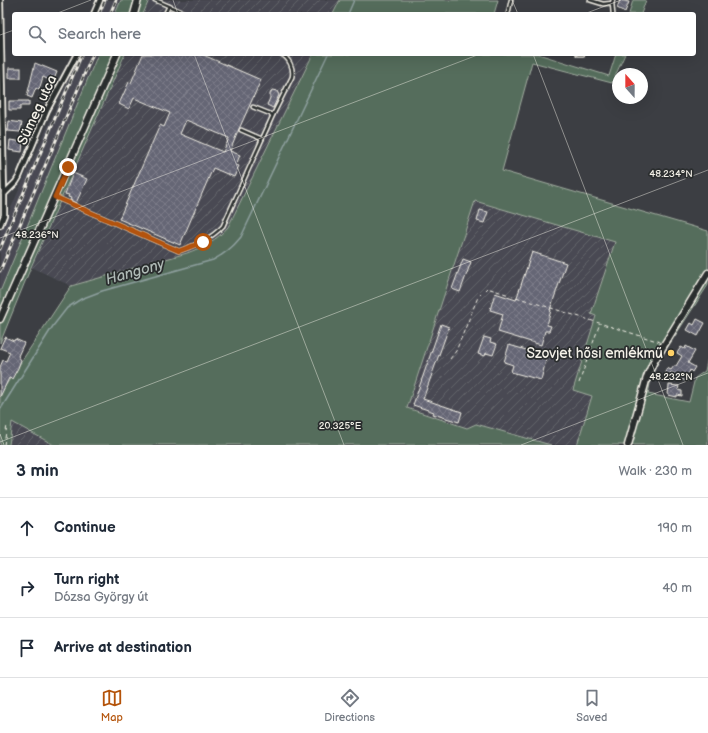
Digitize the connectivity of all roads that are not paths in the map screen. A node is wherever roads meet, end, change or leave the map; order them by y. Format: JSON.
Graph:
{"nodes":[{"id":1,"x":0,"y":0,"type":"edge"},
{"id":2,"x":100,"y":0,"type":"edge"},
{"id":3,"x":155,"y":0,"type":"edge"},
{"id":4,"x":511,"y":0,"type":"edge"},
{"id":5,"x":590,"y":0,"type":"edge"},
{"id":6,"x":139,"y":1,"type":"edge"},
{"id":7,"x":612,"y":2,"type":"edge"},
{"id":8,"x":169,"y":6,"type":"junction"},
{"id":9,"x":95,"y":12,"type":"edge"},
{"id":10,"x":135,"y":12,"type":"edge"},
{"id":11,"x":166,"y":12,"type":"edge"},
{"id":12,"x":182,"y":12,"type":"edge"},
{"id":13,"x":508,"y":12,"type":"edge"},
{"id":14,"x":613,"y":12,"type":"edge"},
{"id":15,"x":76,"y":56,"type":"edge"},
{"id":16,"x":116,"y":56,"type":"edge"},
{"id":17,"x":284,"y":56,"type":"edge"},
{"id":18,"x":253,"y":107,"type":"dead end"},
{"id":19,"x":273,"y":115,"type":"junction"},
{"id":20,"x":241,"y":130,"type":"dead end"},
{"id":21,"x":262,"y":139,"type":"junction"},
{"id":22,"x":4,"y":194,"type":"junction"},
{"id":23,"x":55,"y":197,"type":"junction"},
{"id":24,"x":0,"y":225,"type":"edge"},
{"id":25,"x":708,"y":273,"type":"edge"},
{"id":26,"x":0,"y":319,"type":"edge"},
{"id":27,"x":628,"y":445,"type":"edge"}],
"edges":[{"from":1,"to":22,"type":"street"},
{"from":2,"to":9,"type":"street"},
{"from":3,"to":8,"type":"lane"},
{"from":4,"to":13,"type":"lane"},
{"from":5,"to":7,"type":"lane"},
{"from":6,"to":10,"type":"main road"},
{"from":7,"to":14,"type":"lane"},
{"from":8,"to":11,"type":"lane"},
{"from":8,"to":12,"type":"lane"},
{"from":15,"to":22,"type":"street","name":"Sümeg utca"},
{"from":16,"to":23,"type":"main road"},
{"from":17,"to":19,"type":"lane"},
{"from":18,"to":19,"type":"lane"},
{"from":19,"to":21,"type":"lane"},
{"from":20,"to":21,"type":"lane"},
{"from":21,"to":23,"type":"lane"},
{"from":22,"to":24,"type":"street"},
{"from":23,"to":26,"type":"main road"},
{"from":25,"to":27,"type":"main road"}]}
